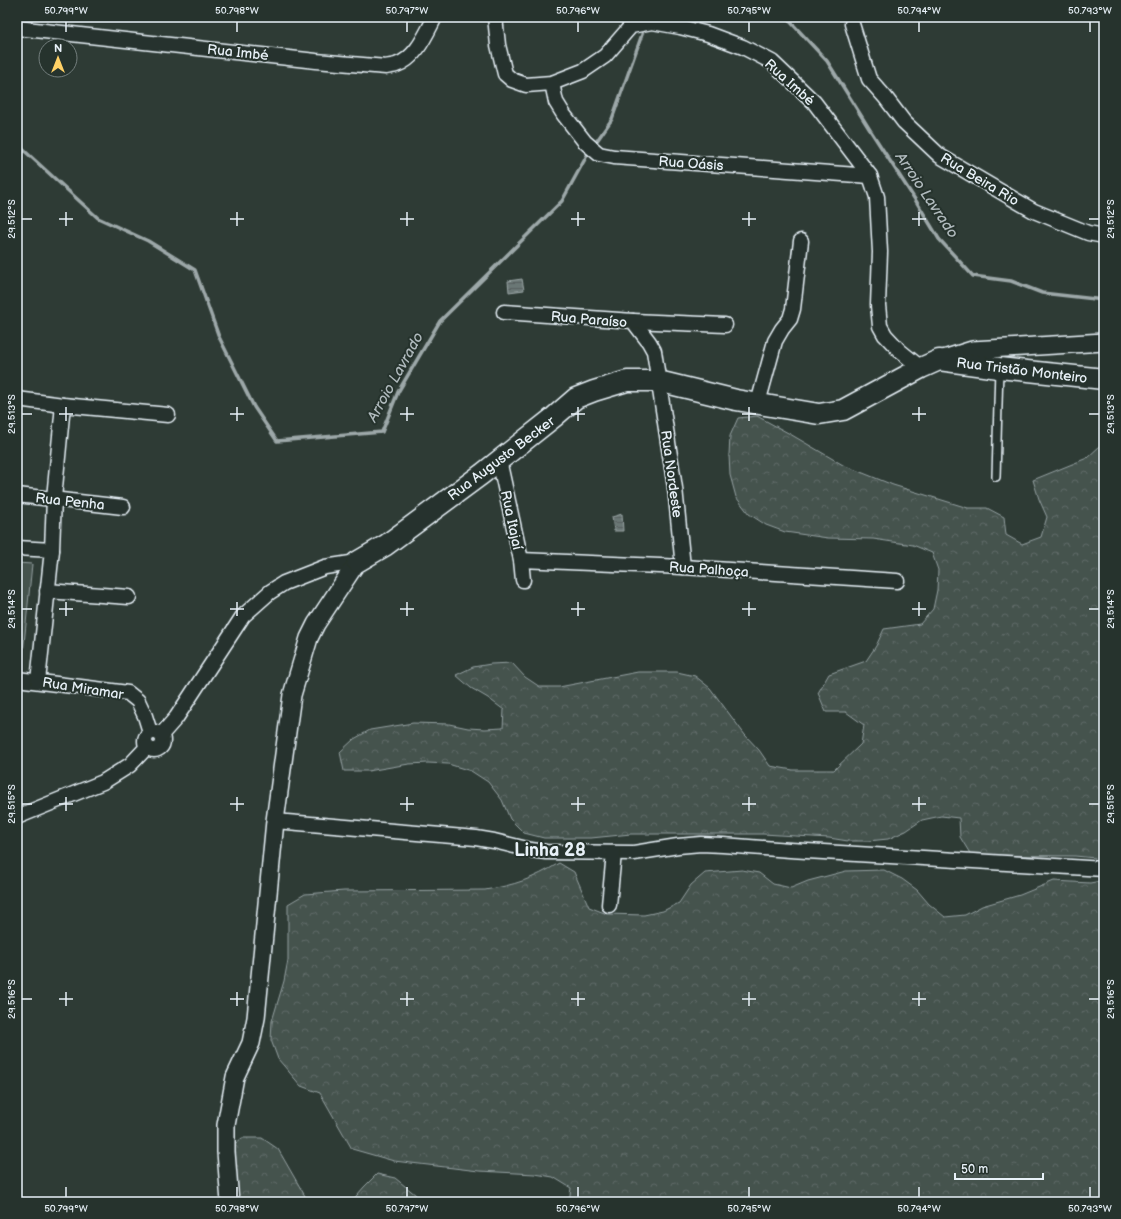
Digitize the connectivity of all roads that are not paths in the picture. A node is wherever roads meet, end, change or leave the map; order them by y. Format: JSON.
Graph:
{"nodes":[{"id":1,"x":435,"y":17,"type":"edge"},
{"id":2,"x":495,"y":17,"type":"edge"},
{"id":3,"x":852,"y":24,"type":"dead end"},
{"id":4,"x":17,"y":28,"type":"edge"},
{"id":5,"x":552,"y":83,"type":"junction"},
{"id":6,"x":870,"y":176,"type":"junction"},
{"id":7,"x":1104,"y":236,"type":"edge"},
{"id":8,"x":801,"y":241,"type":"dead end"},
{"id":9,"x":504,"y":312,"type":"dead end"},
{"id":10,"x":632,"y":321,"type":"junction"},
{"id":11,"x":725,"y":325,"type":"dead end"},
{"id":12,"x":1104,"y":342,"type":"edge"},
{"id":13,"x":939,"y":360,"type":"junction"},
{"id":14,"x":921,"y":368,"type":"junction"},
{"id":15,"x":999,"y":368,"type":"junction"},
{"id":16,"x":1104,"y":379,"type":"edge"},
{"id":17,"x":658,"y":381,"type":"junction"},
{"id":18,"x":17,"y":399,"type":"edge"},
{"id":19,"x":758,"y":403,"type":"junction"},
{"id":20,"x":63,"y":405,"type":"junction"},
{"id":21,"x":168,"y":415,"type":"dead end"},
{"id":22,"x":499,"y":460,"type":"junction"},
{"id":23,"x":996,"y":477,"type":"dead end"},
{"id":24,"x":17,"y":495,"type":"edge"},
{"id":25,"x":54,"y":498,"type":"junction"},
{"id":26,"x":124,"y":507,"type":"dead end"},
{"id":27,"x":17,"y":548,"type":"edge"},
{"id":28,"x":52,"y":550,"type":"junction"},
{"id":29,"x":521,"y":560,"type":"junction"},
{"id":30,"x":357,"y":562,"type":"junction"},
{"id":31,"x":683,"y":567,"type":"junction"},
{"id":32,"x":523,"y":580,"type":"dead end"},
{"id":33,"x":897,"y":582,"type":"dead end"},
{"id":34,"x":47,"y":591,"type":"junction"},
{"id":35,"x":130,"y":596,"type":"dead end"},
{"id":36,"x":17,"y":679,"type":"edge"},
{"id":37,"x":38,"y":681,"type":"junction"},
{"id":38,"x":156,"y":734,"type":"junction"},
{"id":39,"x":17,"y":816,"type":"edge"},
{"id":40,"x":275,"y":821,"type":"junction"},
{"id":41,"x":614,"y":853,"type":"junction"},
{"id":42,"x":1104,"y":869,"type":"edge"},
{"id":43,"x":609,"y":905,"type":"dead end"},
{"id":44,"x":230,"y":1202,"type":"edge"}],
"edges":[{"from":1,"to":4,"type":"street","name":"Rua Imbé"},
{"from":2,"to":5,"type":"street","name":"Rua Imbé"},
{"from":3,"to":7,"type":"street","name":"Rua Beira Rio"},
{"from":5,"to":6,"type":"street","name":"Rua Oásis"},
{"from":5,"to":6,"type":"street","name":"Rua Imbé"},
{"from":6,"to":14,"type":"street","name":"Rua Imbé"},
{"from":8,"to":19,"type":"street"},
{"from":9,"to":10,"type":"street","name":"Rua Paraíso"},
{"from":10,"to":11,"type":"street"},
{"from":10,"to":17,"type":"street","name":"Rua Paraíso"},
{"from":12,"to":13,"type":"street","name":"Rua Augusto Becker"},
{"from":13,"to":14,"type":"main road","name":"Rua Augusto Becker"},
{"from":13,"to":15,"type":"main road","name":"Rua Tristão Monteiro"},
{"from":14,"to":19,"type":"main road","name":"Rua Augusto Becker"},
{"from":15,"to":16,"type":"main road","name":"Rua Tristão Monteiro"},
{"from":15,"to":23,"type":"lane"},
{"from":17,"to":19,"type":"main road","name":"Rua Augusto Becker"},
{"from":17,"to":22,"type":"main road","name":"Rua Augusto Becker"},
{"from":17,"to":31,"type":"street","name":"Rua Nordeste"},
{"from":18,"to":20,"type":"street"},
{"from":20,"to":21,"type":"street"},
{"from":20,"to":25,"type":"street"},
{"from":22,"to":29,"type":"street","name":"Rua Itajaí"},
{"from":22,"to":30,"type":"main road","name":"Rua Augusto Becker"},
{"from":24,"to":25,"type":"street","name":"Rua Penha"},
{"from":25,"to":26,"type":"street","name":"Rua Penha"},
{"from":25,"to":28,"type":"street"},
{"from":27,"to":28,"type":"street"},
{"from":28,"to":34,"type":"street"},
{"from":29,"to":31,"type":"street","name":"Rua Palhoça"},
{"from":29,"to":32,"type":"street","name":"Rua Itajaí"},
{"from":30,"to":38,"type":"street","name":"Rua Augusto Becker"},
{"from":30,"to":40,"type":"street"},
{"from":31,"to":33,"type":"street","name":"Rua Palhoça"},
{"from":34,"to":35,"type":"street"},
{"from":34,"to":37,"type":"street"},
{"from":36,"to":37,"type":"street","name":"Rua Miramar"},
{"from":37,"to":38,"type":"street","name":"Rua Miramar"},
{"from":38,"to":39,"type":"street","name":"Rua Augusto Becker"},
{"from":40,"to":41,"type":"street"},
{"from":40,"to":44,"type":"street"},
{"from":41,"to":42,"type":"street"},
{"from":41,"to":43,"type":"street"}]}
